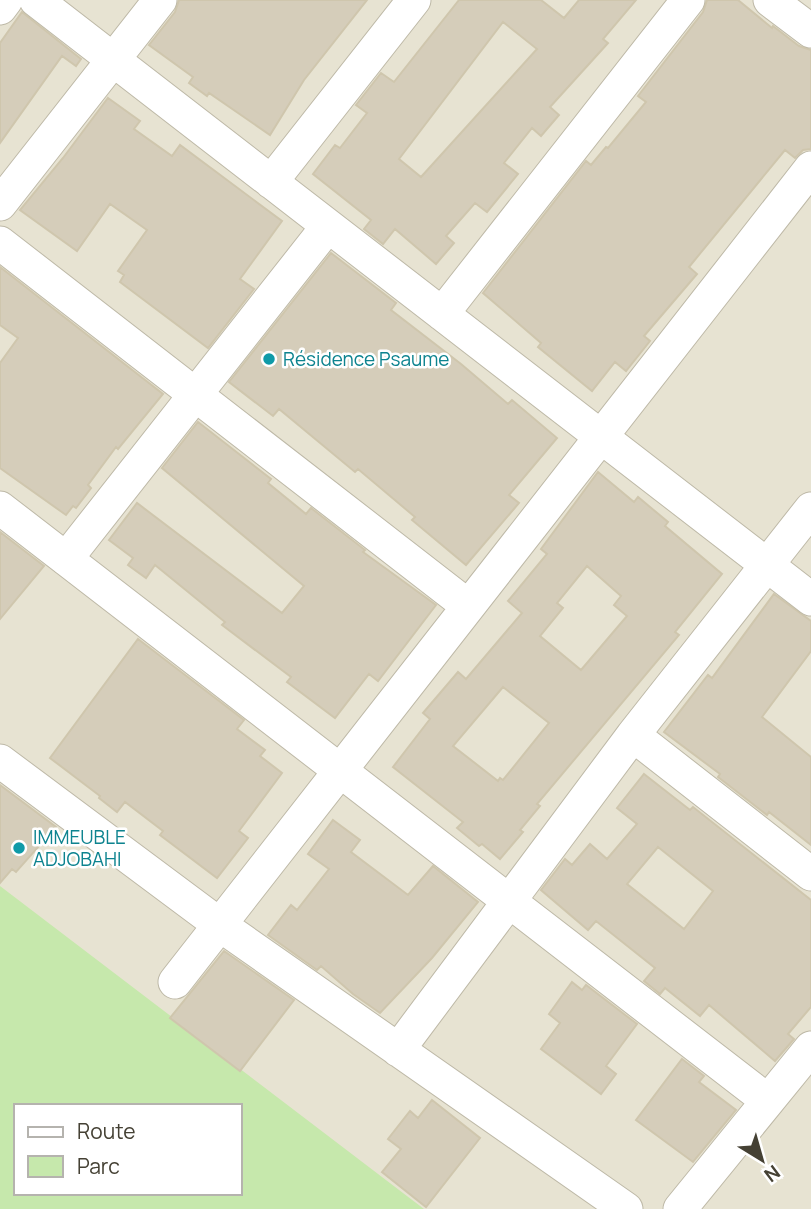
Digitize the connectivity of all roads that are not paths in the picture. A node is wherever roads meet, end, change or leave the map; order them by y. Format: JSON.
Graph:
{"nodes":[{"id":1,"x":6,"y":0,"type":"edge"},
{"id":2,"x":36,"y":0,"type":"edge"},
{"id":3,"x":160,"y":0,"type":"edge"},
{"id":4,"x":414,"y":0,"type":"edge"},
{"id":5,"x":688,"y":0,"type":"edge"},
{"id":6,"x":771,"y":0,"type":"edge"},
{"id":7,"x":0,"y":8,"type":"edge"},
{"id":8,"x":811,"y":31,"type":"edge"},
{"id":9,"x":113,"y":60,"type":"junction"},
{"id":10,"x":811,"y":168,"type":"edge"},
{"id":11,"x":271,"y":182,"type":"junction"},
{"id":12,"x":0,"y":204,"type":"edge"},
{"id":13,"x":328,"y":226,"type":"junction"},
{"id":14,"x":0,"y":243,"type":"edge"},
{"id":15,"x":442,"y":314,"type":"junction"},
{"id":16,"x":195,"y":394,"type":"junction"},
{"id":17,"x":601,"y":437,"type":"junction"},
{"id":18,"x":0,"y":508,"type":"edge"},
{"id":19,"x":811,"y":509,"type":"edge"},
{"id":20,"x":66,"y":559,"type":"junction"},
{"id":21,"x":766,"y":564,"type":"junction"},
{"id":22,"x":811,"y":599,"type":"edge"},
{"id":23,"x":468,"y":606,"type":"junction"},
{"id":24,"x":633,"y":735,"type":"junction"},
{"id":25,"x":0,"y":761,"type":"edge"},
{"id":26,"x":340,"y":770,"type":"junction"},
{"id":27,"x":811,"y":874,"type":"edge"},
{"id":28,"x":508,"y":901,"type":"junction"},
{"id":29,"x":220,"y":925,"type":"junction"},
{"id":30,"x":175,"y":982,"type":"dead end"},
{"id":31,"x":811,"y":1048,"type":"edge"},
{"id":32,"x":398,"y":1050,"type":"junction"},
{"id":33,"x":768,"y":1101,"type":"junction"},
{"id":34,"x":626,"y":1209,"type":"edge"},
{"id":35,"x":680,"y":1209,"type":"edge"}],
"edges":[{"from":1,"to":7,"type":"street"},
{"from":2,"to":9,"type":"street"},
{"from":3,"to":9,"type":"street"},
{"from":4,"to":11,"type":"street"},
{"from":5,"to":15,"type":"street"},
{"from":6,"to":8,"type":"street"},
{"from":9,"to":11,"type":"street"},
{"from":9,"to":12,"type":"street"},
{"from":10,"to":17,"type":"street"},
{"from":11,"to":13,"type":"street"},
{"from":13,"to":15,"type":"street"},
{"from":13,"to":16,"type":"street"},
{"from":14,"to":16,"type":"street"},
{"from":15,"to":17,"type":"street"},
{"from":16,"to":20,"type":"street"},
{"from":16,"to":23,"type":"street"},
{"from":17,"to":21,"type":"street"},
{"from":17,"to":23,"type":"street"},
{"from":18,"to":20,"type":"street"},
{"from":19,"to":21,"type":"street"},
{"from":20,"to":26,"type":"street"},
{"from":21,"to":22,"type":"street"},
{"from":21,"to":24,"type":"street"},
{"from":23,"to":26,"type":"street"},
{"from":24,"to":27,"type":"street"},
{"from":24,"to":28,"type":"street"},
{"from":25,"to":29,"type":"street"},
{"from":26,"to":28,"type":"street"},
{"from":26,"to":29,"type":"street"},
{"from":28,"to":32,"type":"street"},
{"from":28,"to":33,"type":"street"},
{"from":29,"to":30,"type":"street"},
{"from":29,"to":32,"type":"street"},
{"from":31,"to":33,"type":"street"},
{"from":32,"to":34,"type":"street"},
{"from":33,"to":35,"type":"street"}]}
